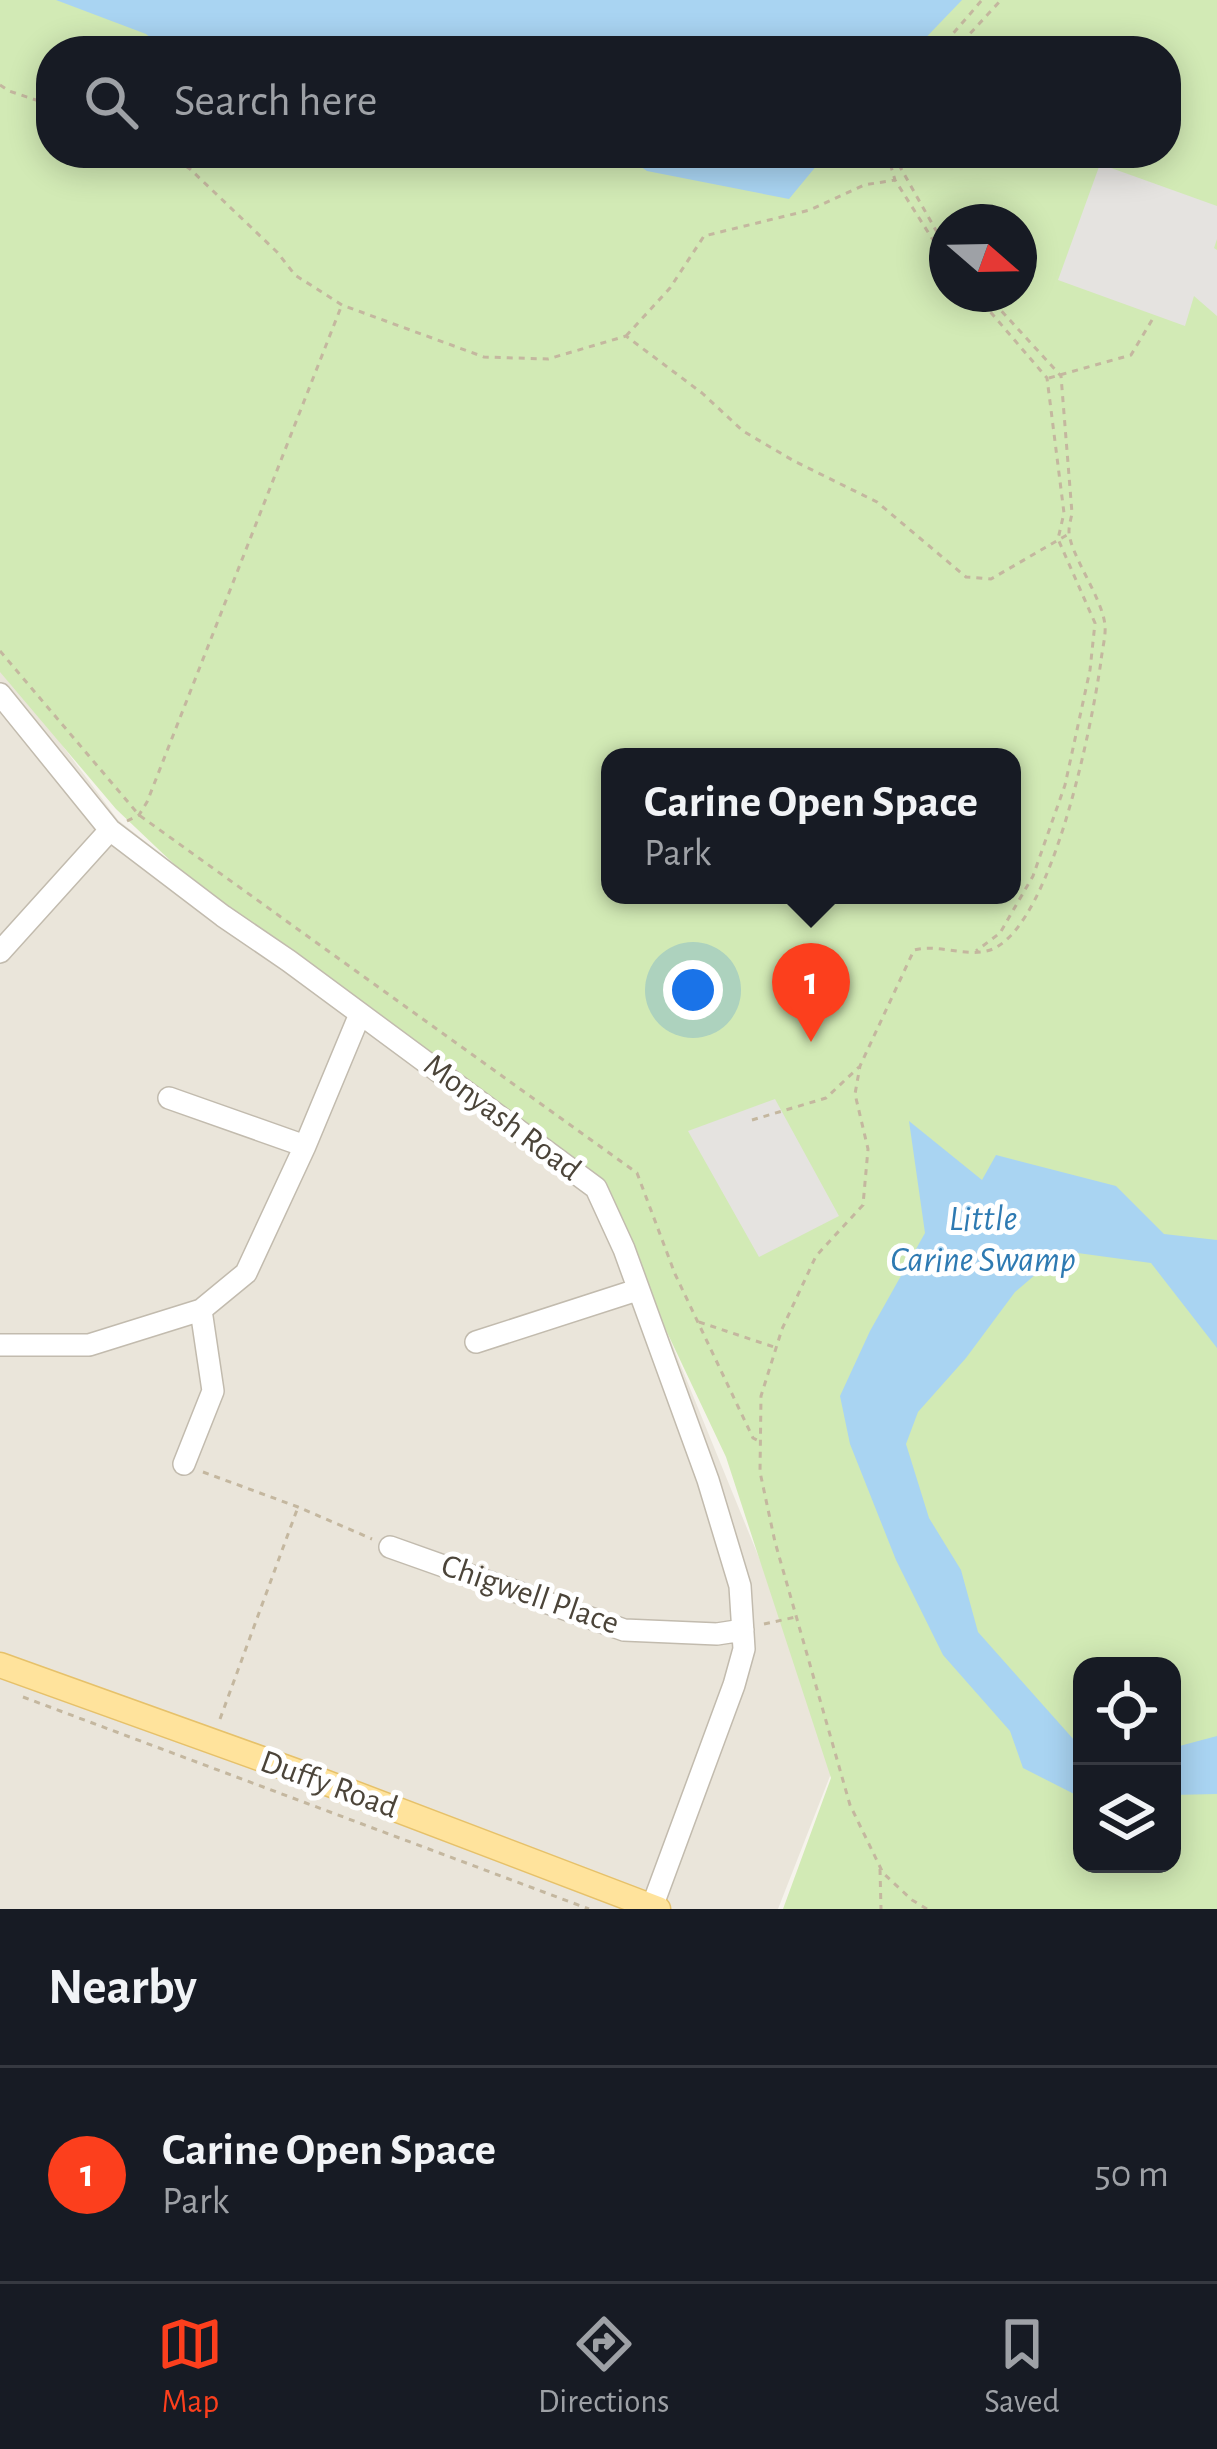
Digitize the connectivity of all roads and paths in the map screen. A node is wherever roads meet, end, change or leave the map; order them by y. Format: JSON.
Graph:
{"nodes":[{"id":1,"x":982,"y":0,"type":"edge"},
{"id":2,"x":1000,"y":0,"type":"edge"},
{"id":3,"x":951,"y":36,"type":"edge"},
{"id":4,"x":968,"y":36,"type":"edge"},
{"id":5,"x":0,"y":85,"type":"edge"},
{"id":6,"x":36,"y":100,"type":"edge"},
{"id":7,"x":188,"y":168,"type":"edge"},
{"id":8,"x":891,"y":168,"type":"edge"},
{"id":9,"x":901,"y":168,"type":"edge"},
{"id":10,"x":895,"y":181,"type":"junction"},
{"id":11,"x":929,"y":218,"type":"edge"},
{"id":12,"x":929,"y":234,"type":"edge"},
{"id":13,"x":342,"y":305,"type":"junction"},
{"id":14,"x":990,"y":312,"type":"edge"},
{"id":15,"x":1002,"y":312,"type":"edge"},
{"id":16,"x":1155,"y":315,"type":"dead end"},
{"id":17,"x":626,"y":336,"type":"junction"},
{"id":18,"x":1061,"y":376,"type":"junction"},
{"id":19,"x":1047,"y":378,"type":"junction"},
{"id":20,"x":1068,"y":535,"type":"junction"},
{"id":21,"x":1058,"y":539,"type":"junction"},
{"id":22,"x":0,"y":694,"type":"edge"},
{"id":23,"x":110,"y":830,"type":"junction"},
{"id":24,"x":1021,"y":897,"type":"edge"},
{"id":25,"x":1017,"y":904,"type":"edge"},
{"id":26,"x":0,"y":952,"type":"edge"},
{"id":27,"x":974,"y":952,"type":"junction"},
{"id":28,"x":360,"y":1014,"type":"junction"},
{"id":29,"x":860,"y":1066,"type":"junction"},
{"id":30,"x":169,"y":1098,"type":"dead end"},
{"id":31,"x":752,"y":1120,"type":"dead end"},
{"id":32,"x":305,"y":1147,"type":"junction"},
{"id":33,"x":839,"y":1216,"type":"dead end"},
{"id":34,"x":845,"y":1221,"type":"junction"},
{"id":35,"x":637,"y":1290,"type":"junction"},
{"id":36,"x":201,"y":1310,"type":"junction"},
{"id":37,"x":699,"y":1322,"type":"dead end"},
{"id":38,"x":476,"y":1342,"type":"dead end"},
{"id":39,"x":0,"y":1345,"type":"edge"},
{"id":40,"x":776,"y":1348,"type":"junction"},
{"id":41,"x":184,"y":1464,"type":"joint"},
{"id":42,"x":298,"y":1507,"type":"junction"},
{"id":43,"x":390,"y":1547,"type":"joint"},
{"id":44,"x":797,"y":1616,"type":"junction"},
{"id":45,"x":743,"y":1630,"type":"junction"},
{"id":46,"x":0,"y":1665,"type":"edge"},
{"id":47,"x":22,"y":1696,"type":"dead end"},
{"id":48,"x":211,"y":1743,"type":"junction"},
{"id":49,"x":880,"y":1868,"type":"junction"},
{"id":50,"x":655,"y":1908,"type":"edge"},
{"id":51,"x":589,"y":1909,"type":"edge"},
{"id":52,"x":881,"y":1909,"type":"edge"},
{"id":53,"x":927,"y":1909,"type":"edge"}],
"edges":[{"from":1,"to":3,"type":"path"},
{"from":2,"to":4,"type":"path"},
{"from":5,"to":6,"type":"path"},
{"from":7,"to":13,"type":"path"},
{"from":8,"to":10,"type":"path"},
{"from":9,"to":11,"type":"path"},
{"from":10,"to":12,"type":"path"},
{"from":10,"to":17,"type":"path"},
{"from":13,"to":17,"type":"path"},
{"from":13,"to":23,"type":"path"},
{"from":14,"to":19,"type":"path"},
{"from":15,"to":18,"type":"path"},
{"from":16,"to":18,"type":"path"},
{"from":17,"to":21,"type":"path"},
{"from":18,"to":19,"type":"path"},
{"from":18,"to":20,"type":"path"},
{"from":19,"to":21,"type":"path"},
{"from":20,"to":21,"type":"path"},
{"from":20,"to":27,"type":"path"},
{"from":21,"to":24,"type":"path"},
{"from":22,"to":23,"type":"street","name":"Monyash Road"},
{"from":23,"to":26,"type":"street"},
{"from":23,"to":28,"type":"street","name":"Monyash Road"},
{"from":25,"to":27,"type":"path"},
{"from":27,"to":29,"type":"path"},
{"from":28,"to":32,"type":"street"},
{"from":28,"to":35,"type":"street","name":"Monyash Road"},
{"from":29,"to":31,"type":"path"},
{"from":29,"to":34,"type":"path"},
{"from":30,"to":32,"type":"street"},
{"from":32,"to":36,"type":"street"},
{"from":33,"to":34,"type":"path"},
{"from":34,"to":40,"type":"path"},
{"from":35,"to":38,"type":"street"},
{"from":35,"to":45,"type":"street","name":"Monyash Road"},
{"from":36,"to":39,"type":"street"},
{"from":36,"to":41,"type":"street"},
{"from":37,"to":40,"type":"path"},
{"from":40,"to":44,"type":"path"},
{"from":41,"to":42,"type":"path"},
{"from":42,"to":43,"type":"path"},
{"from":42,"to":48,"type":"path"},
{"from":43,"to":45,"type":"street","name":"Chigwell Place"},
{"from":44,"to":45,"type":"path"},
{"from":44,"to":49,"type":"path"},
{"from":45,"to":50,"type":"street","name":"Monyash Road"},
{"from":46,"to":48,"type":"main road","name":"Duffy Road"},
{"from":47,"to":51,"type":"path"},
{"from":48,"to":50,"type":"main road","name":"Duffy Road"},
{"from":49,"to":52,"type":"path"},
{"from":49,"to":53,"type":"path"}]}
